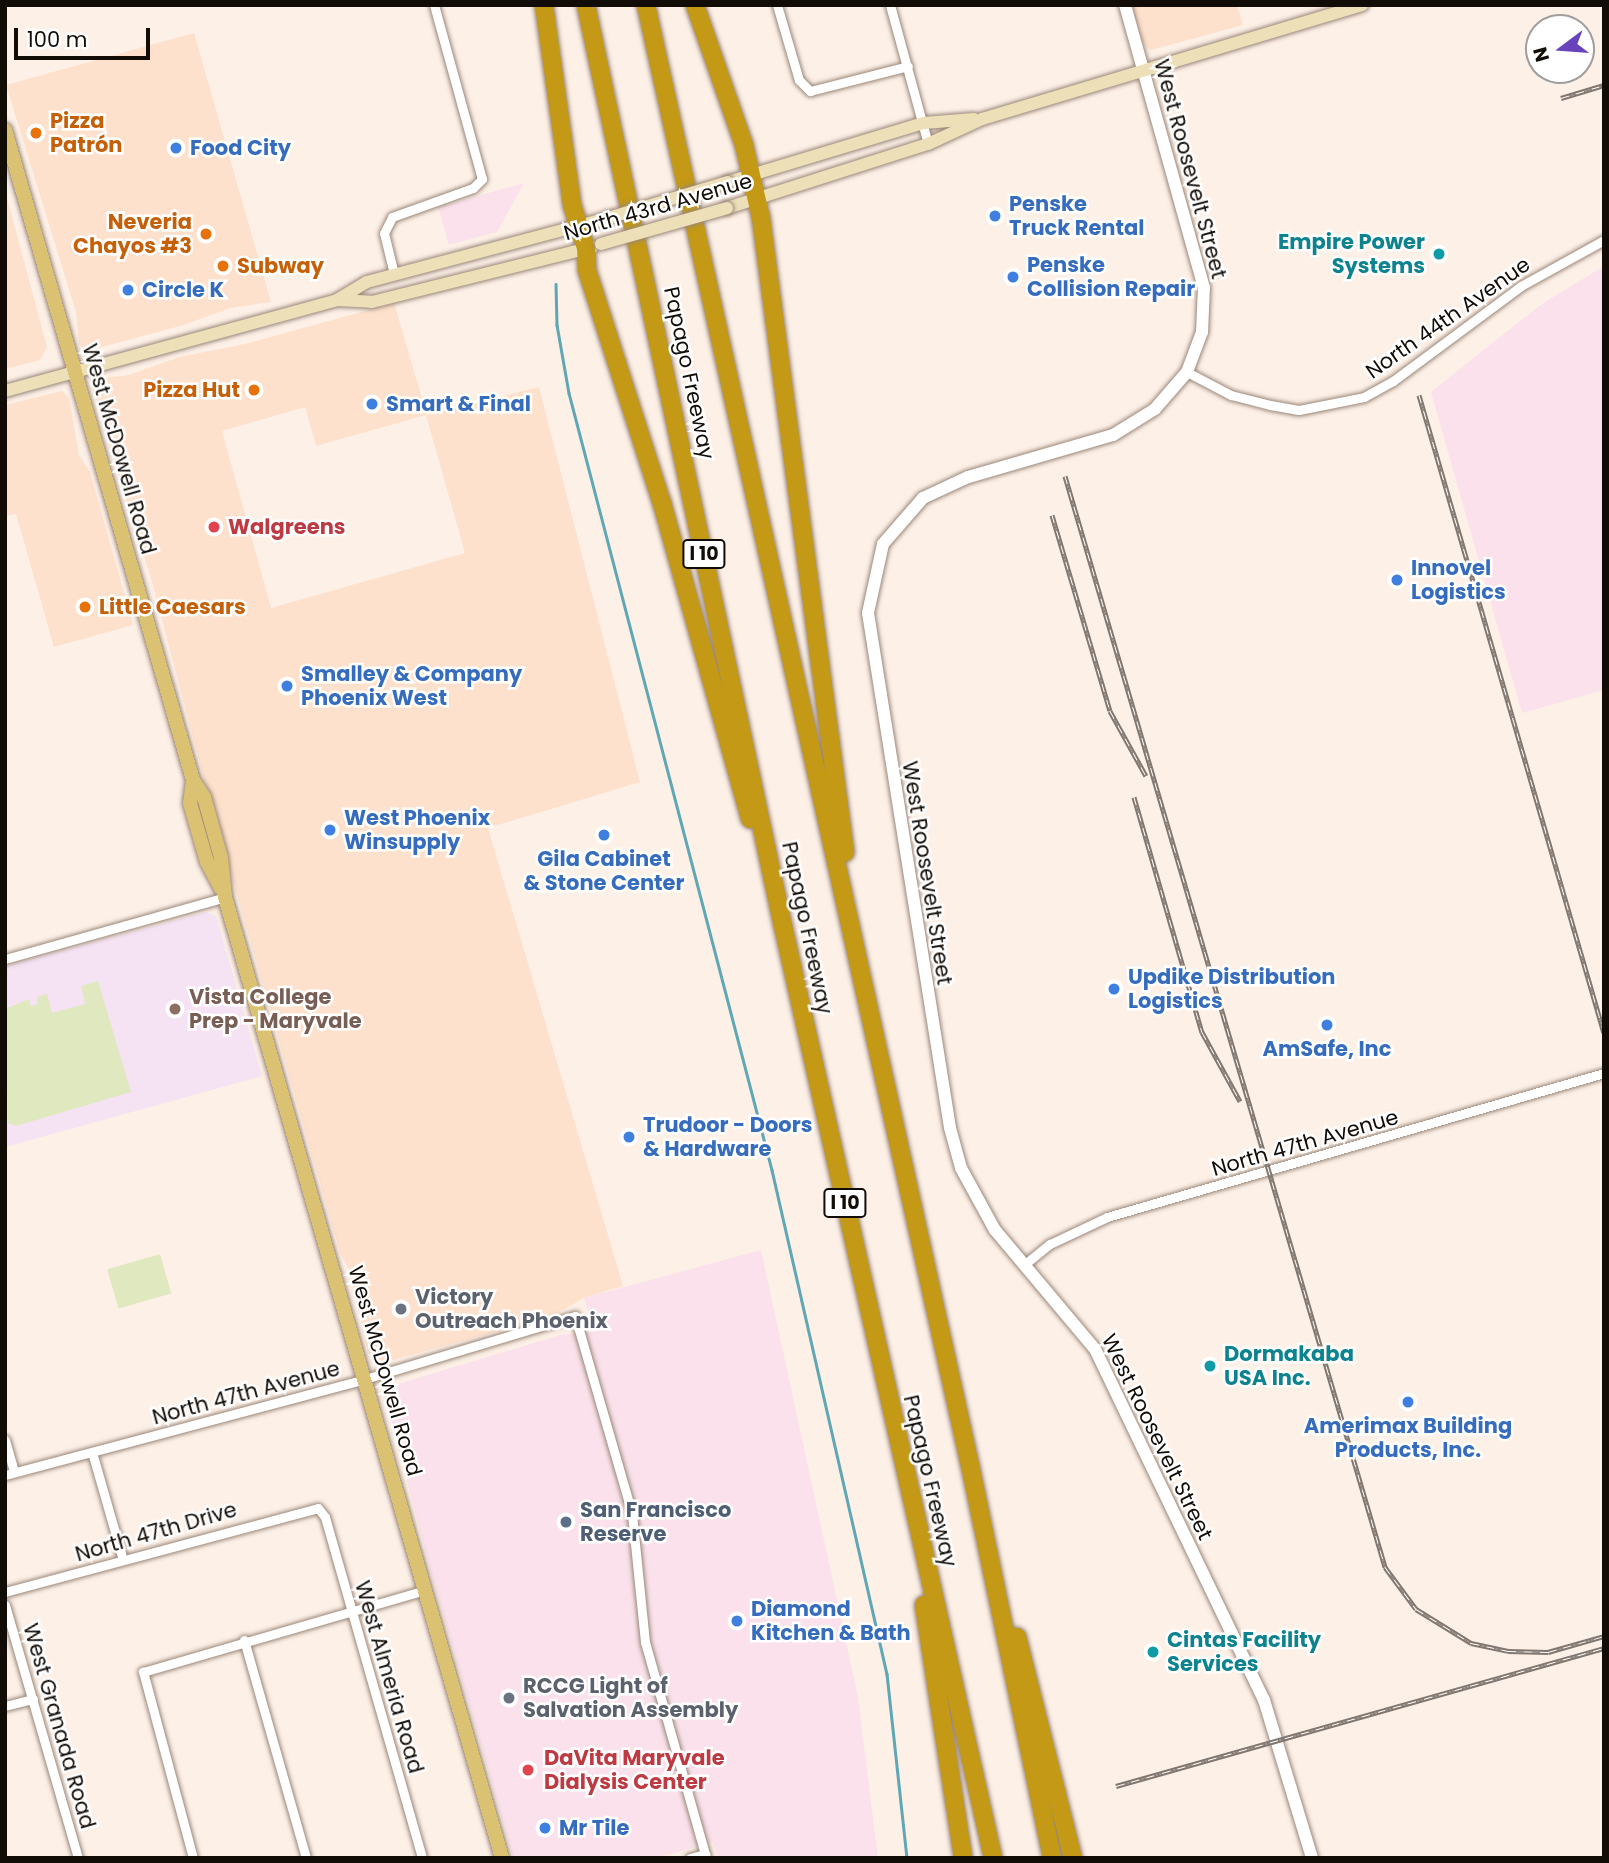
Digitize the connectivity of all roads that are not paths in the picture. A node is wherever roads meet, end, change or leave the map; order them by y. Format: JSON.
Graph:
{"nodes":[{"id":1,"x":434,"y":5,"type":"edge"},
{"id":2,"x":544,"y":5,"type":"edge"},
{"id":3,"x":586,"y":5,"type":"edge"},
{"id":4,"x":646,"y":5,"type":"edge"},
{"id":5,"x":695,"y":5,"type":"edge"},
{"id":6,"x":777,"y":5,"type":"edge"},
{"id":7,"x":890,"y":5,"type":"edge"},
{"id":8,"x":1125,"y":5,"type":"edge"},
{"id":9,"x":1362,"y":5,"type":"edge"},
{"id":10,"x":908,"y":66,"type":"junction"},
{"id":11,"x":1144,"y":69,"type":"junction"},
{"id":12,"x":982,"y":119,"type":"junction"},
{"id":13,"x":924,"y":123,"type":"junction"},
{"id":14,"x":5,"y":130,"type":"edge"},
{"id":15,"x":928,"y":144,"type":"junction"},
{"id":16,"x":752,"y":174,"type":"junction"},
{"id":17,"x":757,"y":199,"type":"junction"},
{"id":18,"x":587,"y":223,"type":"junction"},
{"id":19,"x":1604,"y":240,"type":"edge"},
{"id":20,"x":593,"y":246,"type":"junction"},
{"id":21,"x":394,"y":274,"type":"junction"},
{"id":22,"x":367,"y":282,"type":"junction"},
{"id":23,"x":337,"y":300,"type":"junction"},
{"id":24,"x":372,"y":302,"type":"junction"},
{"id":25,"x":75,"y":372,"type":"junction"},
{"id":26,"x":1187,"y":372,"type":"junction"},
{"id":27,"x":5,"y":391,"type":"edge"},
{"id":28,"x":225,"y":897,"type":"junction"},
{"id":29,"x":783,"y":926,"type":"junction"},
{"id":30,"x":858,"y":957,"type":"junction"},
{"id":31,"x":5,"y":959,"type":"edge"},
{"id":32,"x":1604,"y":1073,"type":"edge"},
{"id":33,"x":1025,"y":1264,"type":"junction"},
{"id":34,"x":365,"y":1379,"type":"junction"},
{"id":35,"x":5,"y":1440,"type":"edge"},
{"id":36,"x":92,"y":1452,"type":"junction"},
{"id":37,"x":970,"y":1465,"type":"junction"},
{"id":38,"x":10,"y":1473,"type":"edge"},
{"id":39,"x":906,"y":1480,"type":"junction"},
{"id":40,"x":318,"y":1508,"type":"joint"},
{"id":41,"x":123,"y":1560,"type":"junction"},
{"id":42,"x":425,"y":1590,"type":"junction"},
{"id":43,"x":5,"y":1592,"type":"edge"},
{"id":44,"x":5,"y":1605,"type":"edge"},
{"id":45,"x":351,"y":1610,"type":"junction"},
{"id":46,"x":244,"y":1640,"type":"junction"},
{"id":47,"x":33,"y":1699,"type":"junction"},
{"id":48,"x":5,"y":1706,"type":"edge"},
{"id":49,"x":705,"y":1856,"type":"edge"},
{"id":50,"x":78,"y":1858,"type":"edge"},
{"id":51,"x":193,"y":1858,"type":"edge"},
{"id":52,"x":306,"y":1858,"type":"edge"},
{"id":53,"x":422,"y":1858,"type":"edge"},
{"id":54,"x":502,"y":1858,"type":"edge"},
{"id":55,"x":690,"y":1858,"type":"edge"},
{"id":56,"x":964,"y":1858,"type":"edge"},
{"id":57,"x":993,"y":1858,"type":"edge"},
{"id":58,"x":1052,"y":1858,"type":"edge"},
{"id":59,"x":1073,"y":1858,"type":"edge"},
{"id":60,"x":1312,"y":1858,"type":"edge"}],
"edges":[{"from":1,"to":21,"type":"street"},
{"from":2,"to":18,"type":"highway"},
{"from":3,"to":29,"type":"highway","name":"Papago Freeway","number":"I 10"},
{"from":4,"to":30,"type":"highway","name":"Papago Freeway"},
{"from":5,"to":16,"type":"highway"},
{"from":6,"to":10,"type":"street"},
{"from":7,"to":10,"type":"street"},
{"from":8,"to":11,"type":"street","name":"West Roosevelt Street"},
{"from":9,"to":11,"type":"main road","name":"North 43rd Avenue"},
{"from":10,"to":13,"type":"street"},
{"from":11,"to":12,"type":"main road","name":"North 43rd Avenue"},
{"from":11,"to":26,"type":"street","name":"West Roosevelt Street"},
{"from":12,"to":13,"type":"main road","name":"North 43rd Avenue"},
{"from":12,"to":15,"type":"main road","name":"North 43rd Avenue"},
{"from":13,"to":15,"type":"street"},
{"from":13,"to":16,"type":"main road","name":"North 43rd Avenue"},
{"from":14,"to":25,"type":"main road","name":"West McDowell Road"},
{"from":15,"to":17,"type":"main road","name":"North 43rd Avenue"},
{"from":16,"to":17,"type":"highway"},
{"from":16,"to":18,"type":"main road","name":"North 43rd Avenue","bridge":true},
{"from":17,"to":20,"type":"main road","name":"North 43rd Avenue","bridge":true},
{"from":17,"to":30,"type":"highway"},
{"from":18,"to":20,"type":"highway"},
{"from":18,"to":21,"type":"main road","name":"North 43rd Avenue"},
{"from":19,"to":26,"type":"street","name":"North 44th Avenue"},
{"from":20,"to":24,"type":"main road","name":"North 43rd Avenue"},
{"from":20,"to":29,"type":"highway"},
{"from":21,"to":22,"type":"main road","name":"North 43rd Avenue"},
{"from":21,"to":24,"type":"main road"},
{"from":22,"to":23,"type":"main road","name":"North 43rd Avenue"},
{"from":22,"to":24,"type":"main road"},
{"from":23,"to":24,"type":"main road","name":"North 43rd Avenue"},
{"from":23,"to":25,"type":"main road","name":"North 43rd Avenue"},
{"from":25,"to":27,"type":"main road","name":"North 43rd Avenue"},
{"from":25,"to":28,"type":"main road","name":"West McDowell Road"},
{"from":26,"to":33,"type":"street","name":"West Roosevelt Street"},
{"from":28,"to":31,"type":"street"},
{"from":28,"to":34,"type":"main road","name":"West McDowell Road"},
{"from":29,"to":39,"type":"highway","name":"Papago Freeway","number":"I 10"},
{"from":30,"to":37,"type":"highway","name":"Papago Freeway"},
{"from":32,"to":33,"type":"street","name":"North 47th Avenue"},
{"from":33,"to":60,"type":"street","name":"West Roosevelt Street"},
{"from":34,"to":36,"type":"street","name":"North 47th Avenue"},
{"from":34,"to":42,"type":"main road","name":"West McDowell Road"},
{"from":34,"to":49,"type":"street","name":"North 47th Avenue"},
{"from":35,"to":38,"type":"street"},
{"from":36,"to":38,"type":"street","name":"North 47th Avenue"},
{"from":36,"to":41,"type":"street"},
{"from":37,"to":58,"type":"highway","name":"Papago Freeway"},
{"from":37,"to":59,"type":"highway"},
{"from":39,"to":56,"type":"highway"},
{"from":39,"to":57,"type":"highway","name":"Papago Freeway","number":"I 10"},
{"from":40,"to":41,"type":"street","name":"North 47th Drive"},
{"from":40,"to":45,"type":"street","name":"West Almeria Road"},
{"from":41,"to":43,"type":"street","name":"North 47th Drive"},
{"from":42,"to":45,"type":"street"},
{"from":42,"to":54,"type":"main road","name":"West McDowell Road"},
{"from":44,"to":47,"type":"street","name":"West Granada Road"},
{"from":45,"to":46,"type":"street"},
{"from":45,"to":53,"type":"street","name":"West Almeria Road"},
{"from":46,"to":51,"type":"street"},
{"from":46,"to":52,"type":"street"},
{"from":47,"to":48,"type":"street"},
{"from":47,"to":50,"type":"street","name":"West Granada Road"},
{"from":49,"to":55,"type":"street"}]}
